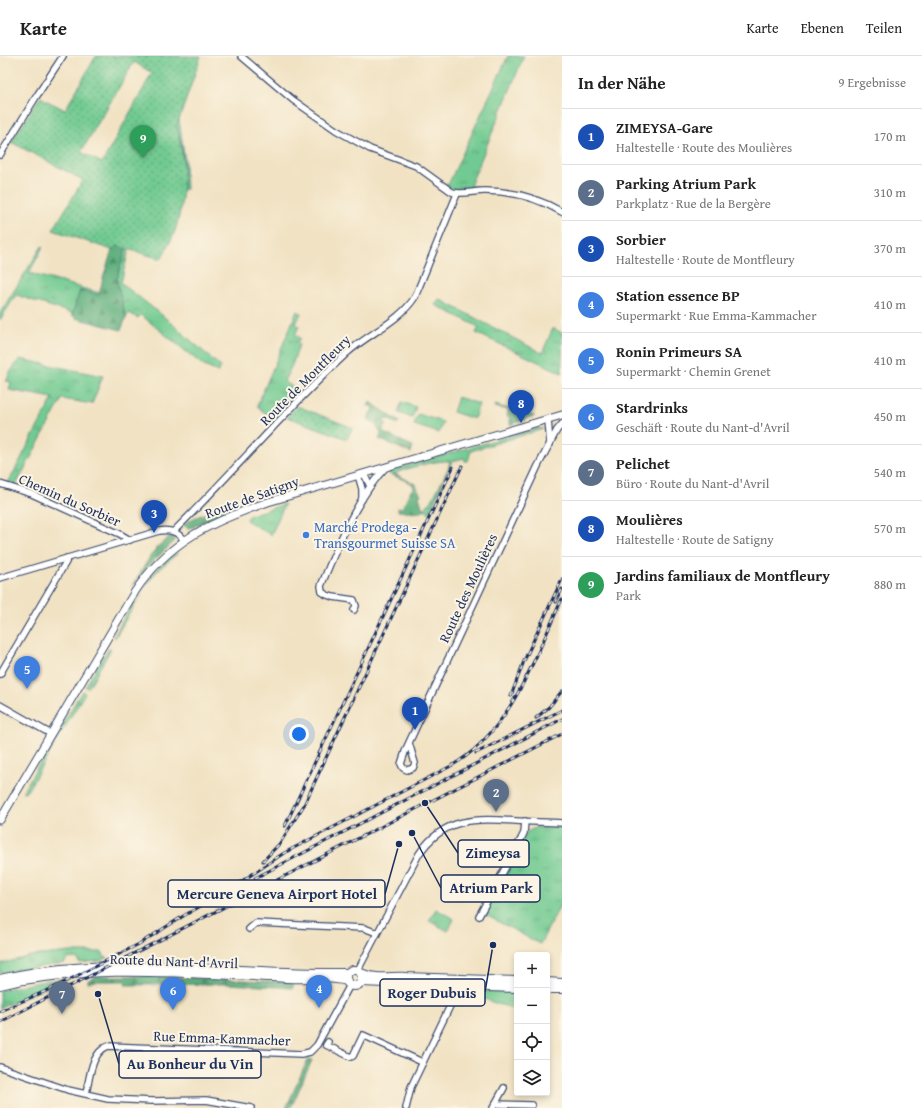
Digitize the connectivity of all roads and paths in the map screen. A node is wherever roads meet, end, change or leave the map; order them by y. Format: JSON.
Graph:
{"nodes":[{"id":1,"x":63,"y":56,"type":"edge"},
{"id":2,"x":241,"y":56,"type":"edge"},
{"id":3,"x":0,"y":155,"type":"edge"},
{"id":4,"x":457,"y":194,"type":"junction"},
{"id":5,"x":562,"y":212,"type":"edge"},
{"id":6,"x":562,"y":415,"type":"edge"},
{"id":7,"x":550,"y":419,"type":"junction"},
{"id":8,"x":562,"y":424,"type":"edge"},
{"id":9,"x":557,"y":430,"type":"junction"},
{"id":10,"x":550,"y":444,"type":"junction"},
{"id":11,"x":386,"y":467,"type":"junction"},
{"id":12,"x":361,"y":474,"type":"junction"},
{"id":13,"x":0,"y":484,"type":"edge"},
{"id":14,"x":370,"y":486,"type":"junction"},
{"id":15,"x":362,"y":500,"type":"junction"},
{"id":16,"x":174,"y":532,"type":"junction"},
{"id":17,"x":130,"y":540,"type":"junction"},
{"id":18,"x":184,"y":540,"type":"junction"},
{"id":19,"x":67,"y":558,"type":"junction"},
{"id":20,"x":0,"y":578,"type":"edge"},
{"id":21,"x":354,"y":610,"type":"dead end"},
{"id":22,"x":0,"y":674,"type":"edge"},
{"id":23,"x":0,"y":705,"type":"edge"},
{"id":24,"x":51,"y":734,"type":"junction"},
{"id":25,"x":409,"y":743,"type":"dead end"},
{"id":26,"x":0,"y":820,"type":"edge"},
{"id":27,"x":525,"y":821,"type":"junction"},
{"id":28,"x":562,"y":823,"type":"edge"},
{"id":29,"x":479,"y":916,"type":"dead end"},
{"id":30,"x":249,"y":929,"type":"dead end"},
{"id":31,"x":377,"y":933,"type":"junction"},
{"id":32,"x":360,"y":972,"type":"junction"},
{"id":33,"x":0,"y":979,"type":"edge"},
{"id":34,"x":348,"y":980,"type":"junction"},
{"id":35,"x":514,"y":981,"type":"edge"},
{"id":36,"x":362,"y":982,"type":"junction"},
{"id":37,"x":550,"y":982,"type":"edge"},
{"id":38,"x":562,"y":983,"type":"edge"},
{"id":39,"x":0,"y":985,"type":"edge"},
{"id":40,"x":514,"y":988,"type":"edge"},
{"id":41,"x":550,"y":989,"type":"edge"},
{"id":42,"x":562,"y":990,"type":"edge"},
{"id":43,"x":450,"y":1006,"type":"dead end"},
{"id":44,"x":328,"y":1042,"type":"dead end"},
{"id":45,"x":422,"y":1062,"type":"junction"},
{"id":46,"x":0,"y":1068,"type":"edge"},
{"id":47,"x":504,"y":1088,"type":"dead end"},
{"id":48,"x":86,"y":1093,"type":"junction"},
{"id":49,"x":532,"y":1104,"type":"dead end"},
{"id":50,"x":494,"y":1106,"type":"edge"},
{"id":51,"x":251,"y":1108,"type":"edge"},
{"id":52,"x":406,"y":1108,"type":"edge"}],
"edges":[{"from":1,"to":3,"type":"street"},
{"from":2,"to":4,"type":"street"},
{"from":4,"to":5,"type":"street"},
{"from":4,"to":16,"type":"street","name":"Route de Montfleury"},
{"from":6,"to":7,"type":"street","name":"Route de Satigny"},
{"from":7,"to":9,"type":"street"},
{"from":7,"to":10,"type":"street"},
{"from":7,"to":11,"type":"street","name":"Route de Satigny"},
{"from":8,"to":9,"type":"street"},
{"from":9,"to":10,"type":"street","name":"Route des Moulières"},
{"from":10,"to":25,"type":"street","name":"Route des Moulières"},
{"from":11,"to":12,"type":"street","name":"Route de Satigny"},
{"from":11,"to":14,"type":"street"},
{"from":12,"to":14,"type":"street"},
{"from":12,"to":15,"type":"street"},
{"from":12,"to":18,"type":"street","name":"Route de Satigny"},
{"from":13,"to":17,"type":"street","name":"Chemin du Sorbier"},
{"from":14,"to":15,"type":"street"},
{"from":15,"to":21,"type":"street"},
{"from":16,"to":17,"type":"street"},
{"from":16,"to":18,"type":"street"},
{"from":17,"to":19,"type":"street"},
{"from":18,"to":24,"type":"street","name":"Route de Satigny"},
{"from":19,"to":20,"type":"street"},
{"from":19,"to":22,"type":"street"},
{"from":23,"to":24,"type":"street"},
{"from":24,"to":26,"type":"street","name":"Route de Satigny"},
{"from":27,"to":28,"type":"street"},
{"from":27,"to":29,"type":"street"},
{"from":27,"to":31,"type":"street"},
{"from":30,"to":31,"type":"street"},
{"from":31,"to":32,"type":"street"},
{"from":32,"to":34,"type":"main road"},
{"from":32,"to":35,"type":"main road"},
{"from":32,"to":36,"type":"main road"},
{"from":33,"to":34,"type":"main road","name":"Route du Nant-d'Avril"},
{"from":34,"to":36,"type":"main road"},
{"from":34,"to":39,"type":"main road","name":"Route du Nant-d'Avril"},
{"from":34,"to":48,"type":"street","name":"Rue Emma-Kammacher"},
{"from":36,"to":40,"type":"main road"},
{"from":37,"to":38,"type":"main road"},
{"from":41,"to":42,"type":"main road"},
{"from":43,"to":45,"type":"street"},
{"from":44,"to":45,"type":"street"},
{"from":45,"to":52,"type":"street"},
{"from":46,"to":48,"type":"street"},
{"from":47,"to":50,"type":"street"},
{"from":48,"to":51,"type":"street"},
{"from":49,"to":50,"type":"street"}]}
